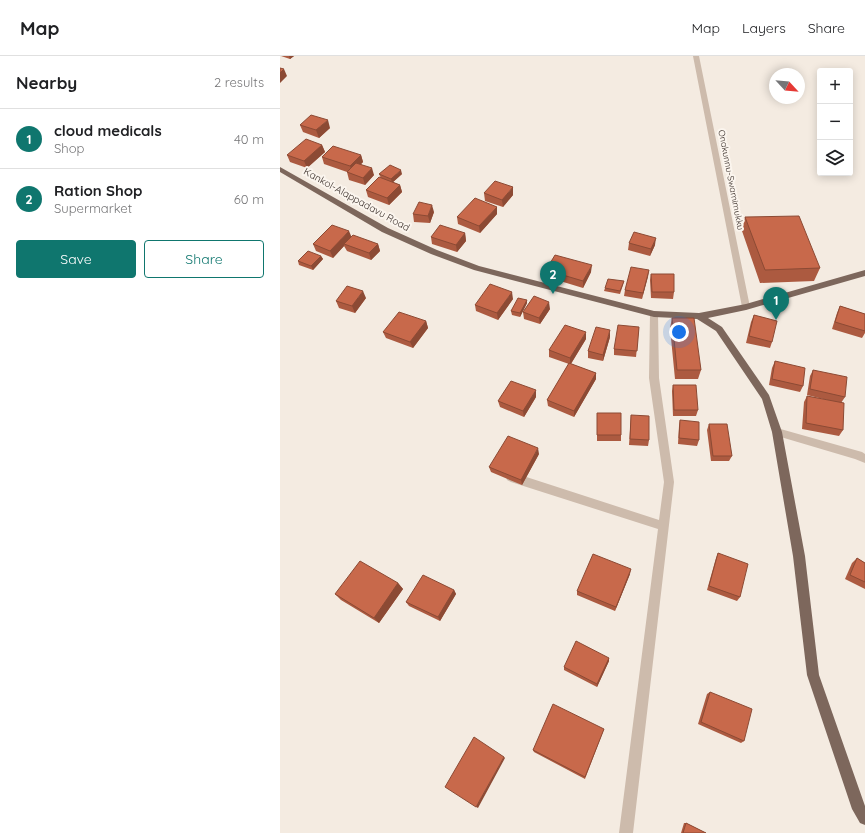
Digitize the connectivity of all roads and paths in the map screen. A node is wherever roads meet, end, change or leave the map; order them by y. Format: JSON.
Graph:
{"nodes":[{"id":1,"x":696,"y":56,"type":"edge"},
{"id":2,"x":280,"y":169,"type":"edge"},
{"id":3,"x":865,"y":273,"type":"edge"},
{"id":4,"x":746,"y":307,"type":"junction"},
{"id":5,"x":654,"y":314,"type":"junction"},
{"id":6,"x":699,"y":316,"type":"junction"},
{"id":7,"x":777,"y":432,"type":"junction"},
{"id":8,"x":865,"y":459,"type":"edge"},
{"id":9,"x":504,"y":474,"type":"edge"},
{"id":10,"x":663,"y":526,"type":"junction"},
{"id":11,"x":865,"y":818,"type":"edge"},
{"id":12,"x":626,"y":833,"type":"edge"}],
"edges":[{"from":1,"to":4,"type":"street","name":"Onakunnu-Swamimukku"},
{"from":2,"to":5,"type":"main road","name":"Kankol-Alappadavu Road"},
{"from":3,"to":4,"type":"main road","name":"Kankol-Alappadavu Road"},
{"from":4,"to":6,"type":"main road","name":"Kankol-Alappadavu Road"},
{"from":5,"to":6,"type":"main road","name":"Kankol-Alappadavu Road"},
{"from":5,"to":10,"type":"street"},
{"from":6,"to":7,"type":"main road"},
{"from":7,"to":8,"type":"street"},
{"from":7,"to":11,"type":"main road"},
{"from":9,"to":10,"type":"street"},
{"from":10,"to":12,"type":"street"}]}
